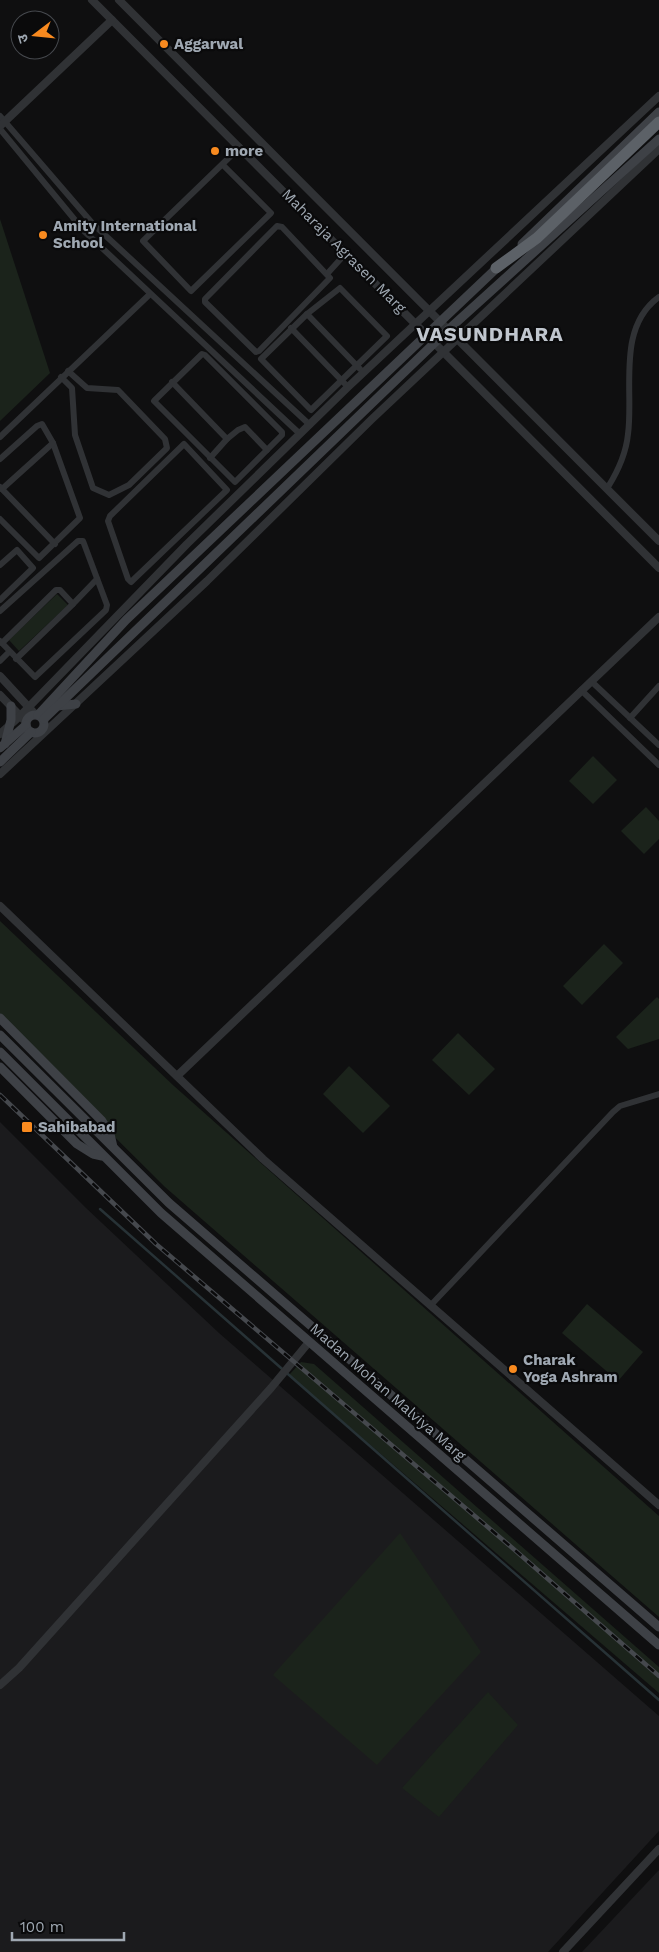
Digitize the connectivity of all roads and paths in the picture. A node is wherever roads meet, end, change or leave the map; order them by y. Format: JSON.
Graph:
{"nodes":[{"id":1,"x":92,"y":0,"type":"edge"},
{"id":2,"x":119,"y":0,"type":"edge"},
{"id":3,"x":112,"y":20,"type":"junction"},
{"id":4,"x":659,"y":96,"type":"edge"},
{"id":5,"x":659,"y":112,"type":"edge"},
{"id":6,"x":659,"y":122,"type":"edge"},
{"id":7,"x":1,"y":123,"type":"edge"},
{"id":8,"x":659,"y":139,"type":"edge"},
{"id":9,"x":240,"y":148,"type":"junction"},
{"id":10,"x":659,"y":149,"type":"edge"},
{"id":11,"x":223,"y":165,"type":"junction"},
{"id":12,"x":248,"y":189,"type":"junction"},
{"id":13,"x":243,"y":194,"type":"dead end"},
{"id":14,"x":346,"y":253,"type":"junction"},
{"id":15,"x":496,"y":268,"type":"junction"},
{"id":16,"x":327,"y":274,"type":"junction"},
{"id":17,"x":150,"y":295,"type":"junction"},
{"id":18,"x":659,"y":298,"type":"edge"},
{"id":19,"x":431,"y":311,"type":"junction"},
{"id":20,"x":307,"y":314,"type":"junction"},
{"id":21,"x":442,"y":321,"type":"junction"},
{"id":22,"x":416,"y":323,"type":"junction"},
{"id":23,"x":291,"y":328,"type":"junction"},
{"id":24,"x":449,"y":329,"type":"junction"},
{"id":25,"x":428,"y":334,"type":"junction"},
{"id":26,"x":458,"y":338,"type":"junction"},
{"id":27,"x":436,"y":342,"type":"junction"},
{"id":28,"x":444,"y":351,"type":"junction"},
{"id":29,"x":360,"y":370,"type":"junction"},
{"id":30,"x":68,"y":371,"type":"junction"},
{"id":31,"x":61,"y":377,"type":"junction"},
{"id":32,"x":172,"y":382,"type":"junction"},
{"id":33,"x":346,"y":384,"type":"junction"},
{"id":34,"x":310,"y":425,"type":"junction"},
{"id":35,"x":300,"y":434,"type":"junction"},
{"id":36,"x":0,"y":437,"type":"edge"},
{"id":37,"x":227,"y":439,"type":"junction"},
{"id":38,"x":52,"y":443,"type":"junction"},
{"id":39,"x":267,"y":450,"type":"junction"},
{"id":40,"x":210,"y":458,"type":"junction"},
{"id":41,"x":0,"y":459,"type":"edge"},
{"id":42,"x":238,"y":479,"type":"junction"},
{"id":43,"x":246,"y":487,"type":"junction"},
{"id":44,"x":1,"y":488,"type":"edge"},
{"id":45,"x":608,"y":488,"type":"junction"},
{"id":46,"x":0,"y":519,"type":"edge"},
{"id":47,"x":179,"y":537,"type":"junction"},
{"id":48,"x":659,"y":540,"type":"edge"},
{"id":49,"x":55,"y":544,"type":"junction"},
{"id":50,"x":187,"y":544,"type":"junction"},
{"id":51,"x":0,"y":565,"type":"edge"},
{"id":52,"x":659,"y":568,"type":"edge"},
{"id":53,"x":97,"y":579,"type":"junction"},
{"id":54,"x":0,"y":600,"type":"edge"},
{"id":55,"x":74,"y":604,"type":"junction"},
{"id":56,"x":0,"y":611,"type":"edge"},
{"id":57,"x":659,"y":617,"type":"edge"},
{"id":58,"x":1,"y":642,"type":"edge"},
{"id":59,"x":10,"y":652,"type":"junction"},
{"id":60,"x":16,"y":659,"type":"junction"},
{"id":61,"x":0,"y":661,"type":"edge"},
{"id":62,"x":0,"y":676,"type":"edge"},
{"id":63,"x":591,"y":681,"type":"junction"},
{"id":64,"x":659,"y":686,"type":"edge"},
{"id":65,"x":581,"y":690,"type":"junction"},
{"id":66,"x":0,"y":694,"type":"edge"},
{"id":67,"x":76,"y":704,"type":"junction"},
{"id":68,"x":11,"y":706,"type":"junction"},
{"id":69,"x":57,"y":706,"type":"junction"},
{"id":70,"x":36,"y":714,"type":"junction"},
{"id":71,"x":630,"y":718,"type":"junction"},
{"id":72,"x":10,"y":724,"type":"junction"},
{"id":73,"x":26,"y":724,"type":"junction"},
{"id":74,"x":0,"y":734,"type":"edge"},
{"id":75,"x":659,"y":745,"type":"edge"},
{"id":76,"x":2,"y":746,"type":"edge"},
{"id":77,"x":0,"y":762,"type":"edge"},
{"id":78,"x":659,"y":765,"type":"edge"},
{"id":79,"x":0,"y":774,"type":"edge"},
{"id":80,"x":0,"y":906,"type":"edge"},
{"id":81,"x":0,"y":1018,"type":"edge"},
{"id":82,"x":0,"y":1035,"type":"edge"},
{"id":83,"x":0,"y":1052,"type":"edge"},
{"id":84,"x":0,"y":1067,"type":"edge"},
{"id":85,"x":177,"y":1076,"type":"junction"},
{"id":86,"x":659,"y":1094,"type":"edge"},
{"id":87,"x":113,"y":1148,"type":"junction"},
{"id":88,"x":102,"y":1156,"type":"junction"},
{"id":89,"x":430,"y":1305,"type":"junction"},
{"id":90,"x":309,"y":1342,"type":"junction"},
{"id":91,"x":659,"y":1505,"type":"edge"},
{"id":92,"x":659,"y":1627,"type":"edge"},
{"id":93,"x":659,"y":1645,"type":"edge"},
{"id":94,"x":0,"y":1685,"type":"edge"},
{"id":95,"x":659,"y":1849,"type":"edge"},
{"id":96,"x":563,"y":1952,"type":"edge"}],
"edges":[{"from":1,"to":3,"type":"street","name":"Maharaja Agrasen Marg"},
{"from":2,"to":19,"type":"street","name":"Maharaja Agrasen Marg"},
{"from":3,"to":7,"type":"street"},
{"from":3,"to":9,"type":"street","name":"Maharaja Agrasen Marg"},
{"from":4,"to":19,"type":"street"},
{"from":5,"to":15,"type":"main road"},
{"from":6,"to":15,"type":"highway"},
{"from":7,"to":17,"type":"street"},
{"from":7,"to":34,"type":"street"},
{"from":8,"to":24,"type":"main road"},
{"from":9,"to":11,"type":"street"},
{"from":9,"to":14,"type":"street","name":"Maharaja Agrasen Marg"},
{"from":10,"to":26,"type":"street"},
{"from":11,"to":12,"type":"street"},
{"from":11,"to":12,"type":"street"},
{"from":12,"to":13,"type":"street"},
{"from":14,"to":16,"type":"street"},
{"from":14,"to":22,"type":"street","name":"Maharaja Agrasen Marg"},
{"from":15,"to":21,"type":"main road"},
{"from":16,"to":16,"type":"street"},
{"from":17,"to":30,"type":"street"},
{"from":17,"to":35,"type":"street"},
{"from":18,"to":45,"type":"street"},
{"from":19,"to":21,"type":"street","name":"Maharaja Agrasen Marg"},
{"from":19,"to":22,"type":"street"},
{"from":20,"to":23,"type":"street"},
{"from":20,"to":29,"type":"street"},
{"from":20,"to":29,"type":"street"},
{"from":21,"to":24,"type":"street","name":"Maharaja Agrasen Marg"},
{"from":21,"to":25,"type":"main road"},
{"from":22,"to":25,"type":"street","name":"Maharaja Agrasen Marg"},
{"from":22,"to":29,"type":"street"},
{"from":23,"to":33,"type":"street"},
{"from":23,"to":33,"type":"street"},
{"from":24,"to":26,"type":"street","name":"Maharaja Agrasen Marg"},
{"from":24,"to":27,"type":"main road"},
{"from":25,"to":27,"type":"street","name":"Maharaja Agrasen Marg"},
{"from":25,"to":70,"type":"main road"},
{"from":26,"to":28,"type":"street"},
{"from":26,"to":45,"type":"street","name":"Maharaja Agrasen Marg"},
{"from":27,"to":28,"type":"street","name":"Maharaja Agrasen Marg"},
{"from":27,"to":69,"type":"main road"},
{"from":28,"to":52,"type":"street","name":"Maharaja Agrasen Marg"},
{"from":28,"to":67,"type":"street"},
{"from":29,"to":33,"type":"street"},
{"from":30,"to":31,"type":"street"},
{"from":30,"to":31,"type":"street"},
{"from":31,"to":36,"type":"street"},
{"from":32,"to":37,"type":"street"},
{"from":32,"to":39,"type":"street"},
{"from":32,"to":40,"type":"street"},
{"from":33,"to":34,"type":"street"},
{"from":34,"to":35,"type":"street"},
{"from":35,"to":43,"type":"street"},
{"from":37,"to":39,"type":"street"},
{"from":37,"to":40,"type":"street"},
{"from":38,"to":41,"type":"street"},
{"from":38,"to":44,"type":"street"},
{"from":38,"to":49,"type":"street"},
{"from":39,"to":42,"type":"street"},
{"from":40,"to":42,"type":"street"},
{"from":42,"to":43,"type":"street"},
{"from":43,"to":50,"type":"street"},
{"from":44,"to":49,"type":"street"},
{"from":45,"to":48,"type":"street","name":"Maharaja Agrasen Marg"},
{"from":46,"to":49,"type":"street"},
{"from":47,"to":47,"type":"street"},
{"from":47,"to":50,"type":"street"},
{"from":50,"to":70,"type":"street"},
{"from":51,"to":54,"type":"street"},
{"from":53,"to":55,"type":"street"},
{"from":53,"to":56,"type":"street"},
{"from":53,"to":60,"type":"street"},
{"from":55,"to":58,"type":"street"},
{"from":55,"to":60,"type":"street"},
{"from":57,"to":63,"type":"street"},
{"from":58,"to":59,"type":"street"},
{"from":59,"to":60,"type":"street"},
{"from":59,"to":61,"type":"street"},
{"from":62,"to":70,"type":"street"},
{"from":63,"to":65,"type":"street"},
{"from":63,"to":71,"type":"street"},
{"from":64,"to":71,"type":"street"},
{"from":65,"to":78,"type":"street"},
{"from":65,"to":85,"type":"street"},
{"from":66,"to":68,"type":"street"},
{"from":67,"to":69,"type":"main road"},
{"from":67,"to":79,"type":"street"},
{"from":68,"to":72,"type":"main road"},
{"from":68,"to":73,"type":"street"},
{"from":69,"to":70,"type":"main road"},
{"from":70,"to":73,"type":"main road"},
{"from":70,"to":73,"type":"main road"},
{"from":71,"to":75,"type":"street"},
{"from":72,"to":73,"type":"street"},
{"from":72,"to":74,"type":"street"},
{"from":72,"to":76,"type":"main road"},
{"from":73,"to":76,"type":"main road"},
{"from":73,"to":77,"type":"main road"},
{"from":80,"to":85,"type":"street"},
{"from":81,"to":87,"type":"main road"},
{"from":82,"to":87,"type":"main road","name":"Madan Mohan Malviya Marg"},
{"from":83,"to":88,"type":"main road","name":"Madan Mohan Malviya Marg"},
{"from":84,"to":88,"type":"main road"},
{"from":85,"to":89,"type":"street"},
{"from":86,"to":89,"type":"street"},
{"from":87,"to":92,"type":"main road","name":"Madan Mohan Malviya Marg"},
{"from":88,"to":90,"type":"main road","name":"Madan Mohan Malviya Marg"},
{"from":89,"to":91,"type":"street"},
{"from":90,"to":93,"type":"main road","name":"Madan Mohan Malviya Marg"},
{"from":90,"to":94,"type":"street"},
{"from":95,"to":96,"type":"street"}]}
